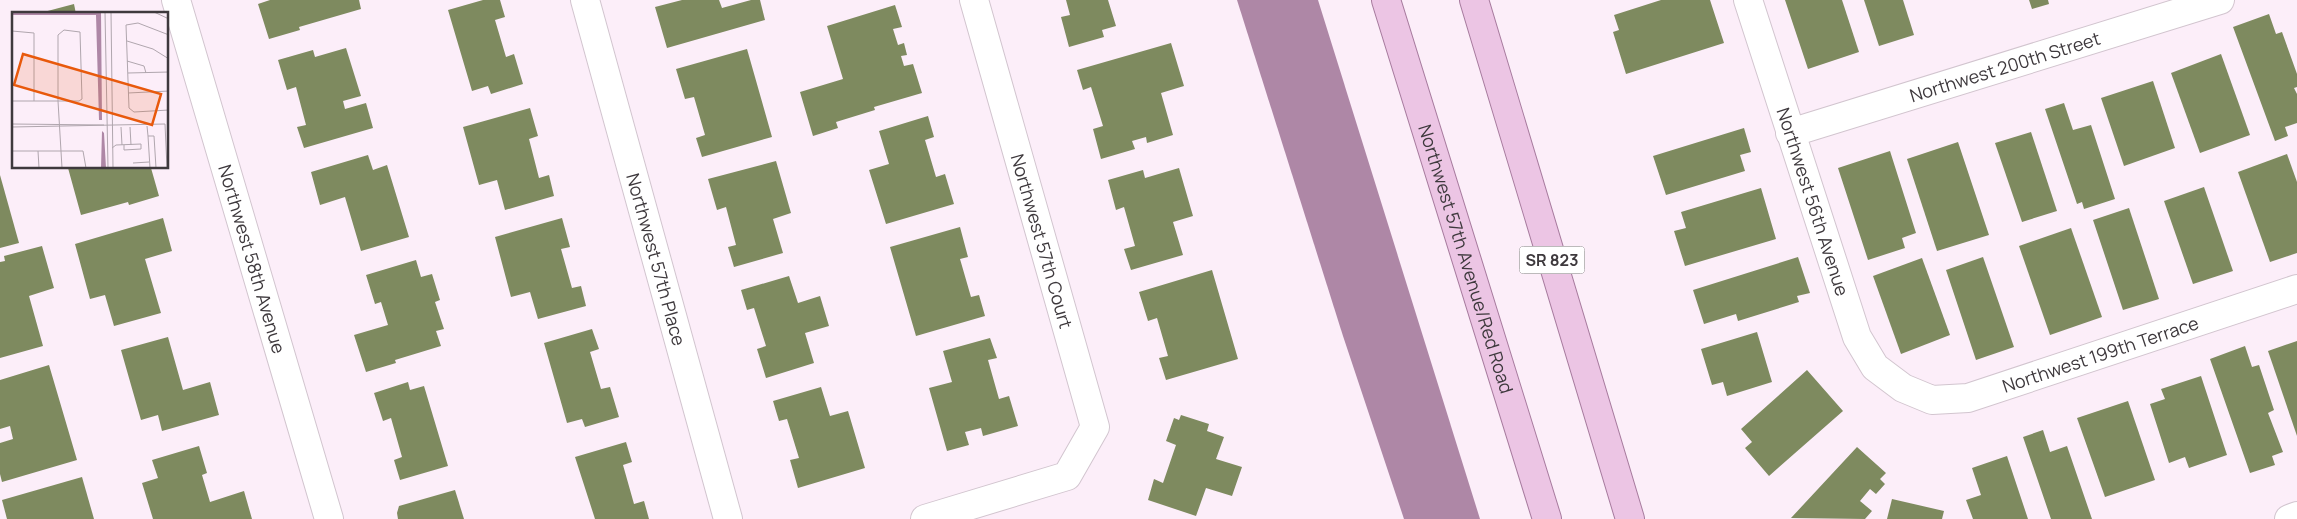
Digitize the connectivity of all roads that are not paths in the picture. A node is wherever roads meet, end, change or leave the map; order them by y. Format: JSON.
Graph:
{"nodes":[{"id":1,"x":176,"y":0,"type":"edge"},
{"id":2,"x":586,"y":0,"type":"edge"},
{"id":3,"x":974,"y":0,"type":"edge"},
{"id":4,"x":1386,"y":0,"type":"edge"},
{"id":5,"x":1474,"y":0,"type":"edge"},
{"id":6,"x":1748,"y":0,"type":"edge"},
{"id":7,"x":2220,"y":0,"type":"edge"},
{"id":8,"x":1790,"y":133,"type":"junction"},
{"id":9,"x":2297,"y":289,"type":"edge"},
{"id":10,"x":1903,"y":388,"type":"joint"},
{"id":11,"x":2297,"y":516,"type":"edge"},
{"id":12,"x":329,"y":519,"type":"edge"},
{"id":13,"x":728,"y":519,"type":"edge"},
{"id":14,"x":925,"y":519,"type":"edge"},
{"id":15,"x":1547,"y":519,"type":"edge"},
{"id":16,"x":1630,"y":519,"type":"edge"},
{"id":17,"x":2289,"y":519,"type":"edge"}],
"edges":[{"from":1,"to":12,"type":"street","name":"Northwest 58th Avenue"},
{"from":2,"to":13,"type":"street","name":"Northwest 57th Place"},
{"from":3,"to":14,"type":"street","name":"Northwest 57th Court"},
{"from":4,"to":15,"type":"main road","name":"Northwest 57th Avenue/Red Road"},
{"from":5,"to":16,"type":"main road","number":"SR 823"},
{"from":6,"to":8,"type":"street","name":"Northwest 56th Avenue"},
{"from":7,"to":8,"type":"street","name":"Northwest 200th Street"},
{"from":8,"to":10,"type":"street","name":"Northwest 56th Avenue"},
{"from":9,"to":10,"type":"street","name":"Northwest 199th Terrace"},
{"from":11,"to":17,"type":"street"}]}
